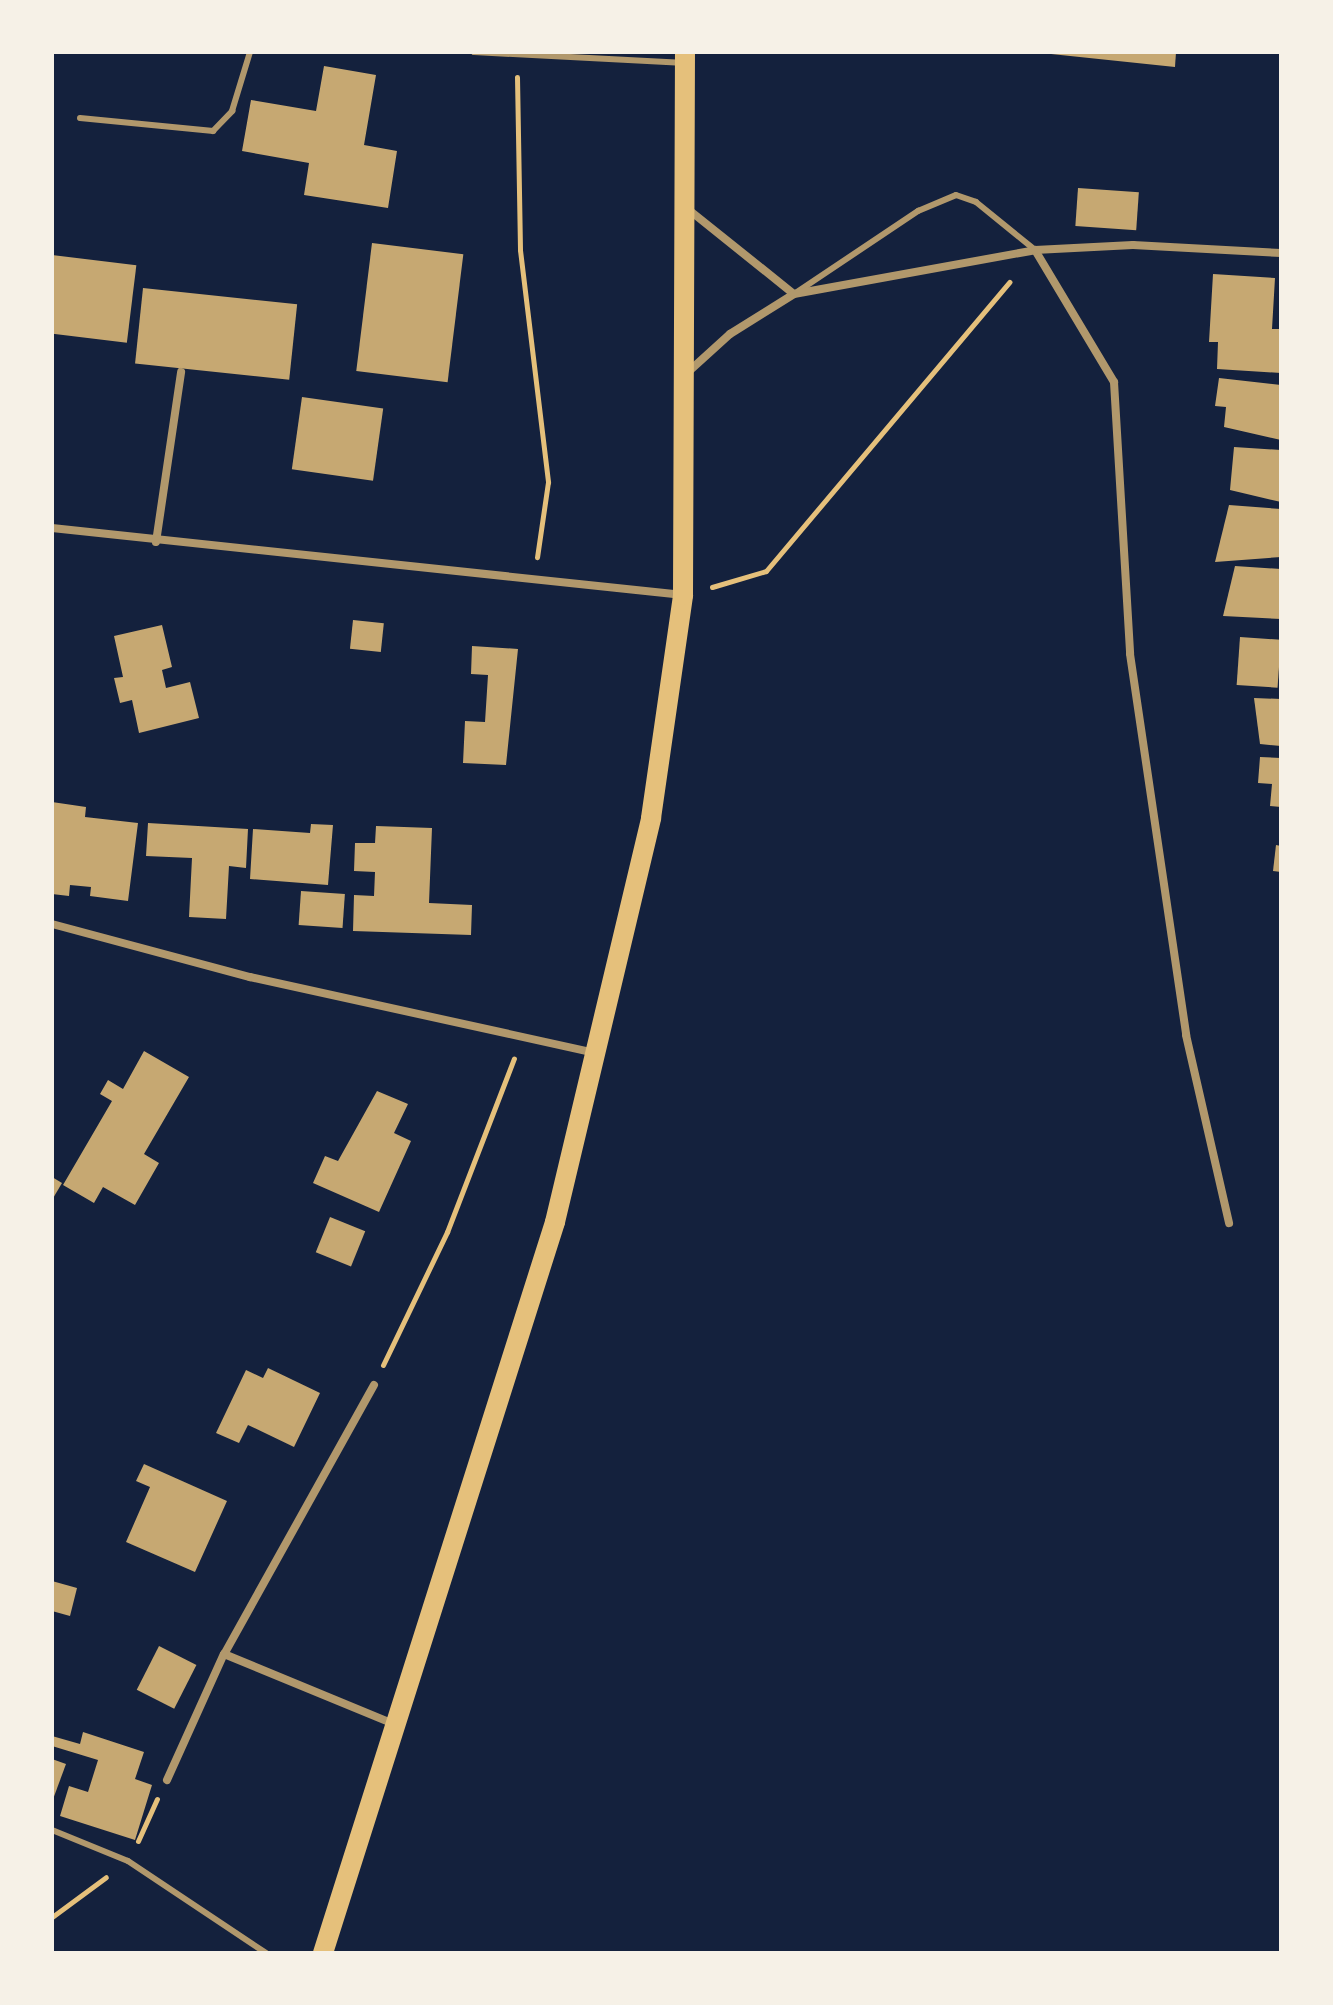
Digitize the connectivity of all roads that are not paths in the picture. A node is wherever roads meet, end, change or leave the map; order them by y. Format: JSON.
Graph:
{"nodes":[{"id":1,"x":250,"y":52,"type":"edge"},
{"id":2,"x":474,"y":52,"type":"edge"},
{"id":3,"x":548,"y":53,"type":"edge"},
{"id":4,"x":517,"y":54,"type":"edge"},
{"id":5,"x":684,"y":58,"type":"edge"},
{"id":6,"x":80,"y":118,"type":"dead end"},
{"id":7,"x":682,"y":204,"type":"junction"},
{"id":8,"x":1035,"y":250,"type":"junction"},
{"id":9,"x":1281,"y":253,"type":"edge"},
{"id":10,"x":794,"y":294,"type":"junction"},
{"id":11,"x":181,"y":372,"type":"dead end"},
{"id":12,"x":686,"y":373,"type":"junction"},
{"id":13,"x":52,"y":528,"type":"edge"},
{"id":14,"x":156,"y":542,"type":"junction"},
{"id":15,"x":683,"y":595,"type":"junction"},
{"id":16,"x":52,"y":924,"type":"edge"},
{"id":17,"x":596,"y":1053,"type":"junction"},
{"id":18,"x":1229,"y":1223,"type":"dead end"},
{"id":19,"x":374,"y":1385,"type":"road end"},
{"id":20,"x":224,"y":1654,"type":"junction"},
{"id":21,"x":395,"y":1724,"type":"junction"},
{"id":22,"x":167,"y":1780,"type":"road end"},
{"id":23,"x":52,"y":1830,"type":"edge"},
{"id":24,"x":266,"y":1953,"type":"edge"},
{"id":25,"x":323,"y":1953,"type":"edge"}],
"edges":[{"from":1,"to":6,"type":"lane"},
{"from":2,"to":4,"type":"lane"},
{"from":3,"to":4,"type":"lane"},
{"from":3,"to":5,"type":"lane"},
{"from":5,"to":7,"type":"main road"},
{"from":7,"to":10,"type":"street"},
{"from":7,"to":12,"type":"main road"},
{"from":8,"to":9,"type":"street"},
{"from":8,"to":10,"type":"street"},
{"from":8,"to":10,"type":"lane"},
{"from":8,"to":18,"type":"street"},
{"from":10,"to":12,"type":"street"},
{"from":11,"to":14,"type":"street"},
{"from":12,"to":15,"type":"main road"},
{"from":13,"to":14,"type":"street"},
{"from":14,"to":15,"type":"street"},
{"from":15,"to":17,"type":"main road"},
{"from":16,"to":17,"type":"street"},
{"from":17,"to":21,"type":"main road"},
{"from":19,"to":20,"type":"street"},
{"from":20,"to":21,"type":"street"},
{"from":20,"to":22,"type":"street"},
{"from":21,"to":25,"type":"main road"},
{"from":23,"to":24,"type":"lane"}]}
